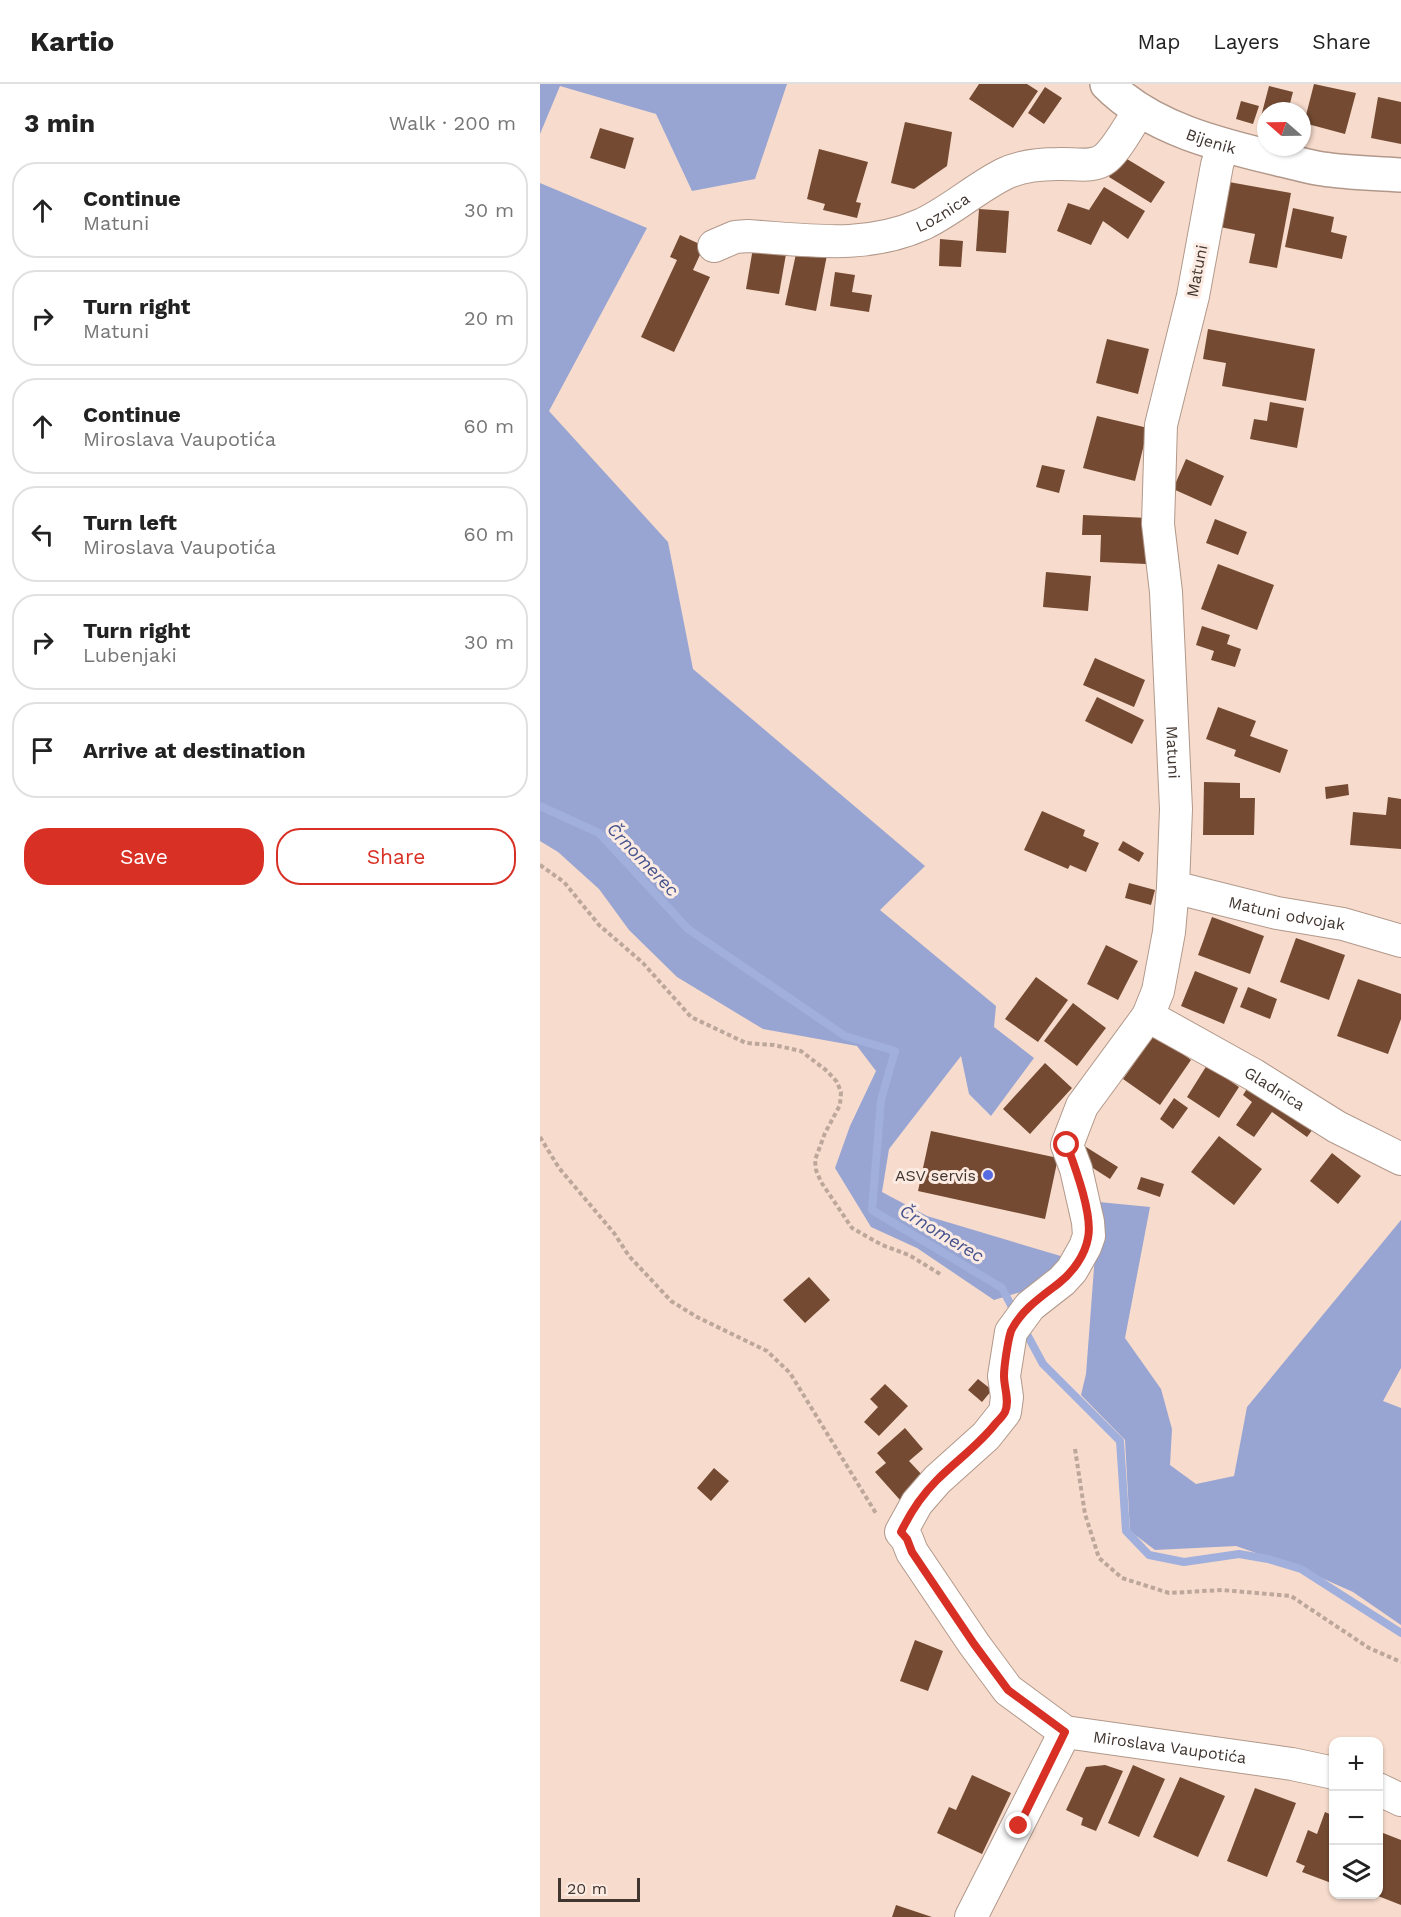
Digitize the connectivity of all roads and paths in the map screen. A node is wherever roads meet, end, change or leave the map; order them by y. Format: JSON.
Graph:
{"nodes":[{"id":1,"x":1107,"y":84,"type":"edge"},
{"id":2,"x":1140,"y":110,"type":"junction"},
{"id":3,"x":1223,"y":145,"type":"junction"},
{"id":4,"x":1401,"y":175,"type":"edge"},
{"id":5,"x":714,"y":246,"type":"dead end"},
{"id":6,"x":540,"y":865,"type":"edge"},
{"id":7,"x":1173,"y":886,"type":"junction"},
{"id":8,"x":1401,"y":941,"type":"edge"},
{"id":9,"x":1148,"y":1016,"type":"junction"},
{"id":10,"x":540,"y":1137,"type":"edge"},
{"id":11,"x":1401,"y":1159,"type":"edge"},
{"id":12,"x":940,"y":1274,"type":"dead end"},
{"id":13,"x":1075,"y":1449,"type":"dead end"},
{"id":14,"x":901,"y":1532,"type":"junction"},
{"id":15,"x":1401,"y":1662,"type":"edge"},
{"id":16,"x":1065,"y":1732,"type":"junction"},
{"id":17,"x":1329,"y":1772,"type":"edge"},
{"id":18,"x":1382,"y":1791,"type":"edge"},
{"id":19,"x":1401,"y":1800,"type":"edge"},
{"id":20,"x":971,"y":1917,"type":"edge"}],
"edges":[{"from":1,"to":2,"type":"main road","name":"Bijenik"},
{"from":2,"to":3,"type":"main road","name":"Bijenik"},
{"from":2,"to":5,"type":"street","name":"Loznica"},
{"from":3,"to":4,"type":"main road","name":"Bijenik"},
{"from":3,"to":7,"type":"street","name":"Matuni"},
{"from":6,"to":12,"type":"path"},
{"from":7,"to":8,"type":"street","name":"Matuni odvojak"},
{"from":7,"to":9,"type":"street","name":"Matuni"},
{"from":9,"to":11,"type":"street","name":"Gladnica"},
{"from":9,"to":14,"type":"street","name":"Matuni"},
{"from":10,"to":14,"type":"path"},
{"from":13,"to":15,"type":"path"},
{"from":14,"to":16,"type":"street","name":"Miroslava Vaupotića"},
{"from":16,"to":17,"type":"street","name":"Miroslava Vaupotića"},
{"from":16,"to":20,"type":"street"},
{"from":18,"to":19,"type":"street"}]}
